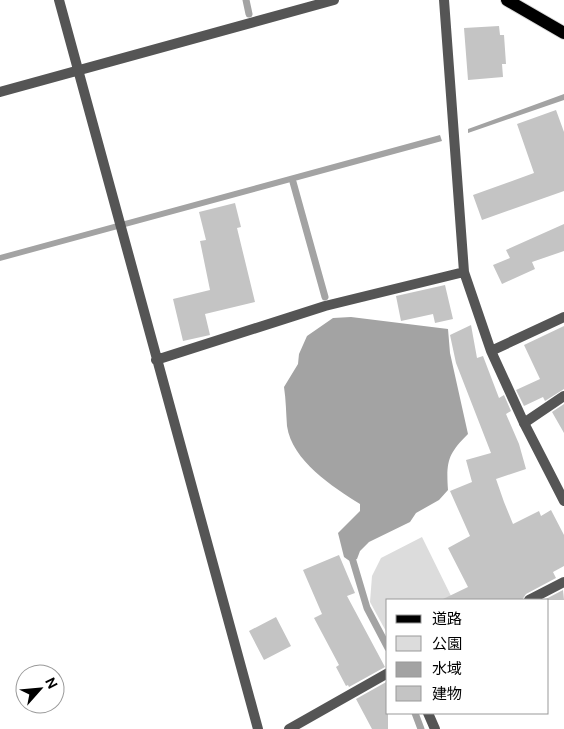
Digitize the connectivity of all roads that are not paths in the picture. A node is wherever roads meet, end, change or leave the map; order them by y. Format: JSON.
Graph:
{"nodes":[{"id":1,"x":59,"y":0,"type":"edge"},
{"id":2,"x":334,"y":0,"type":"edge"},
{"id":3,"x":444,"y":0,"type":"edge"},
{"id":4,"x":508,"y":0,"type":"edge"},
{"id":5,"x":564,"y":34,"type":"edge"},
{"id":6,"x":78,"y":71,"type":"junction"},
{"id":7,"x":0,"y":92,"type":"edge"},
{"id":8,"x":464,"y":272,"type":"junction"},
{"id":9,"x":564,"y":317,"type":"edge"},
{"id":10,"x":491,"y":351,"type":"junction"},
{"id":11,"x":156,"y":360,"type":"junction"},
{"id":12,"x":564,"y":396,"type":"edge"},
{"id":13,"x":524,"y":423,"type":"junction"},
{"id":14,"x":564,"y":501,"type":"edge"},
{"id":15,"x":564,"y":582,"type":"edge"},
{"id":16,"x":531,"y":599,"type":"edge"},
{"id":17,"x":386,"y":674,"type":"edge"},
{"id":18,"x":428,"y":714,"type":"edge"},
{"id":19,"x":258,"y":729,"type":"edge"},
{"id":20,"x":289,"y":729,"type":"edge"},
{"id":21,"x":436,"y":729,"type":"edge"}],
"edges":[{"from":1,"to":6,"type":"street"},
{"from":2,"to":6,"type":"street"},
{"from":3,"to":8,"type":"street"},
{"from":4,"to":5,"type":"main road"},
{"from":6,"to":7,"type":"street"},
{"from":6,"to":11,"type":"street"},
{"from":8,"to":10,"type":"street"},
{"from":8,"to":11,"type":"street"},
{"from":9,"to":10,"type":"street"},
{"from":10,"to":13,"type":"street"},
{"from":11,"to":19,"type":"street"},
{"from":12,"to":13,"type":"street"},
{"from":13,"to":14,"type":"street"},
{"from":15,"to":16,"type":"street"},
{"from":17,"to":20,"type":"street"},
{"from":18,"to":21,"type":"street"}]}
